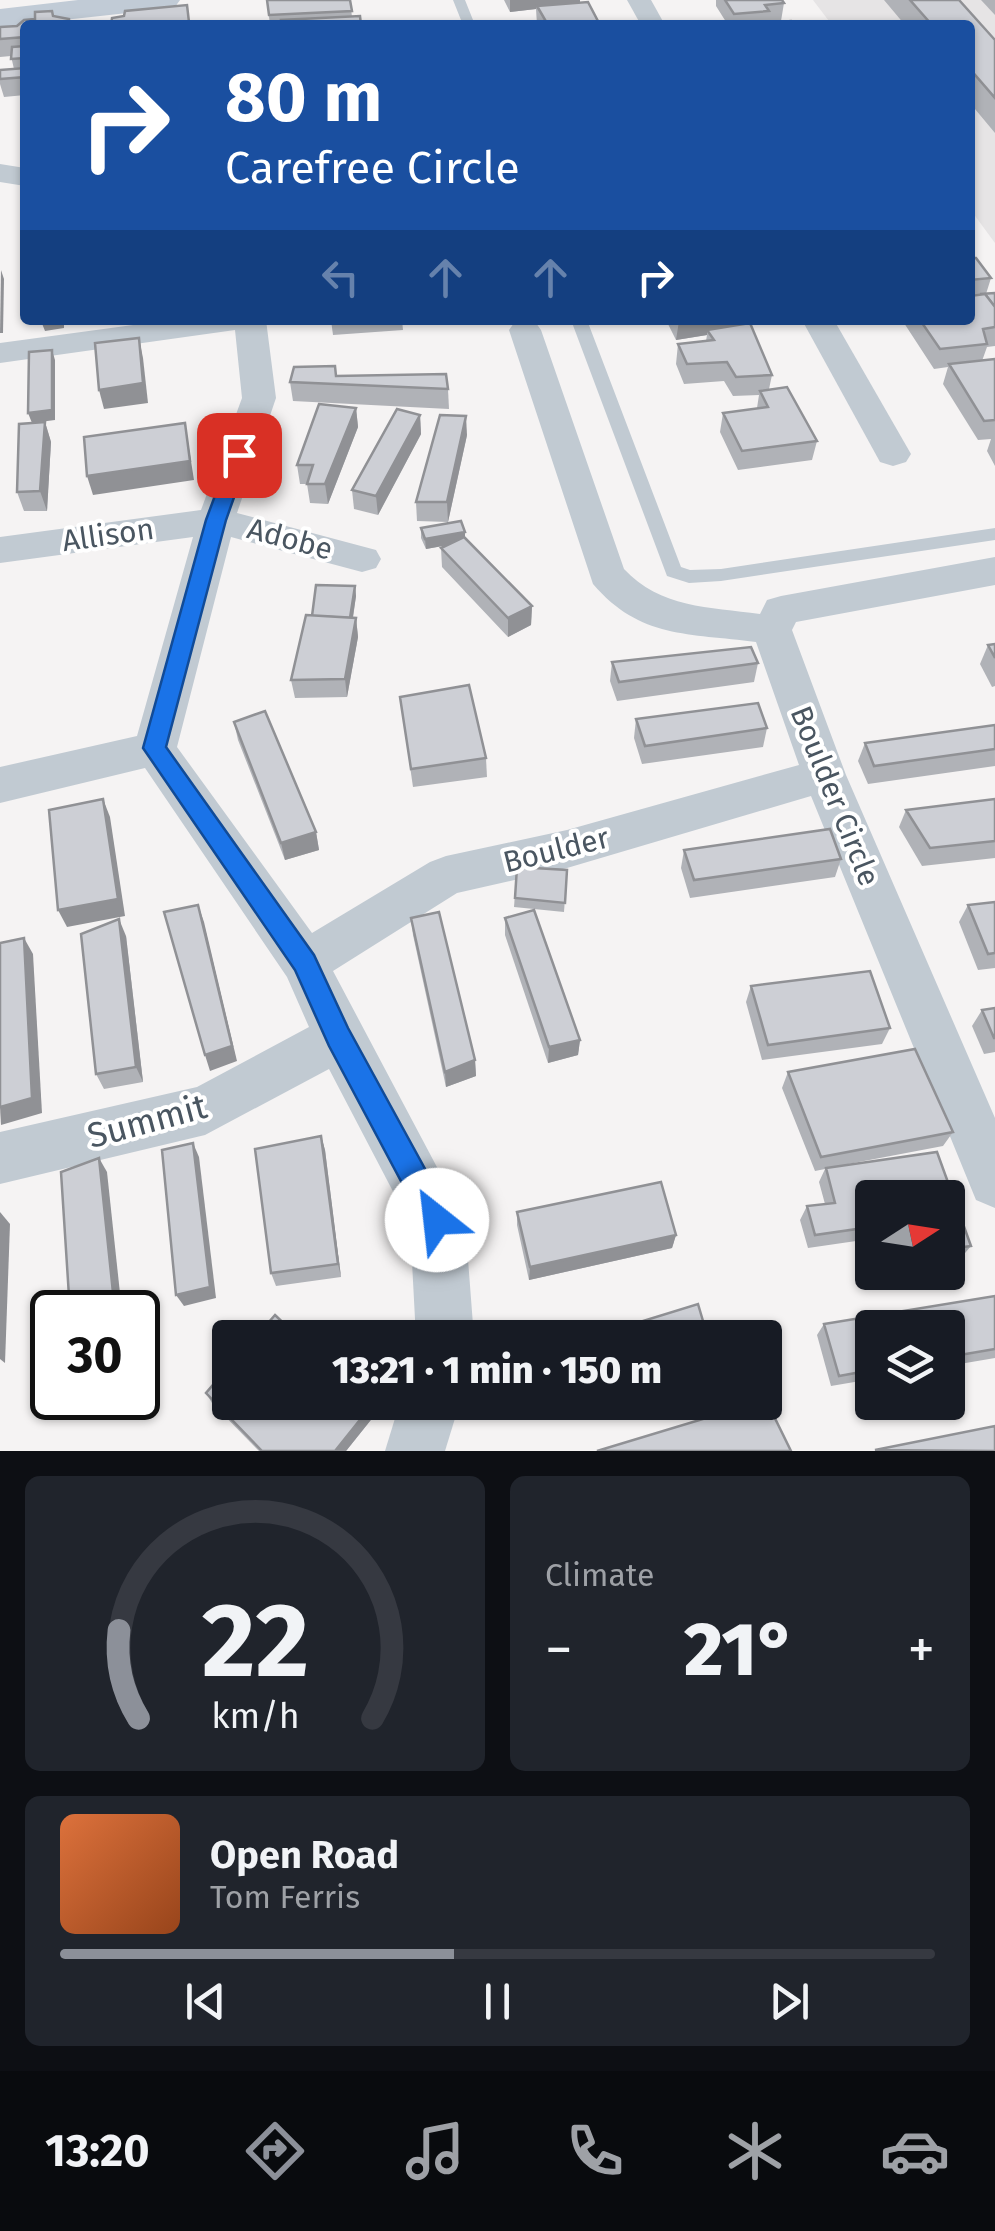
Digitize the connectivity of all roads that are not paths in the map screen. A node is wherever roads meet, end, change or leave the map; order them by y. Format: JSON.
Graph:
{"nodes":[{"id":1,"x":164,"y":0,"type":"edge"},
{"id":2,"x":0,"y":18,"type":"edge"},
{"id":3,"x":203,"y":325,"type":"edge"},
{"id":4,"x":251,"y":325,"type":"edge"},
{"id":5,"x":520,"y":325,"type":"edge"},
{"id":6,"x":581,"y":325,"type":"edge"},
{"id":7,"x":821,"y":325,"type":"edge"},
{"id":8,"x":0,"y":352,"type":"edge"},
{"id":9,"x":893,"y":454,"type":"dead end"},
{"id":10,"x":216,"y":520,"type":"junction"},
{"id":11,"x":995,"y":534,"type":"edge"},
{"id":12,"x":0,"y":550,"type":"edge"},
{"id":13,"x":362,"y":559,"type":"dead end"},
{"id":14,"x":995,"y":571,"type":"edge"},
{"id":15,"x":772,"y":630,"type":"junction"},
{"id":16,"x":154,"y":748,"type":"junction"},
{"id":17,"x":824,"y":775,"type":"junction"},
{"id":18,"x":0,"y":785,"type":"edge"},
{"id":19,"x":305,"y":963,"type":"junction"},
{"id":20,"x":339,"y":1037,"type":"junction"},
{"id":21,"x":0,"y":1158,"type":"edge"},
{"id":22,"x":995,"y":1181,"type":"edge"},
{"id":23,"x":444,"y":1320,"type":"edge"},
{"id":24,"x":424,"y":1420,"type":"edge"},
{"id":25,"x":415,"y":1451,"type":"edge"}],
"edges":[{"from":1,"to":2,"type":"street"},
{"from":3,"to":8,"type":"street"},
{"from":4,"to":10,"type":"street"},
{"from":5,"to":15,"type":"street"},
{"from":6,"to":11,"type":"lane"},
{"from":7,"to":9,"type":"street"},
{"from":10,"to":12,"type":"street","name":"Allison"},
{"from":10,"to":13,"type":"street","name":"Adobe"},
{"from":10,"to":16,"type":"street"},
{"from":14,"to":15,"type":"street"},
{"from":15,"to":17,"type":"street","name":"Boulder Circle"},
{"from":16,"to":18,"type":"street"},
{"from":16,"to":19,"type":"street"},
{"from":17,"to":19,"type":"street","name":"Boulder"},
{"from":17,"to":22,"type":"street","name":"Boulder Circle"},
{"from":19,"to":20,"type":"street"},
{"from":20,"to":21,"type":"street","name":"Summit"},
{"from":20,"to":23,"type":"street"},
{"from":24,"to":25,"type":"street"}]}
